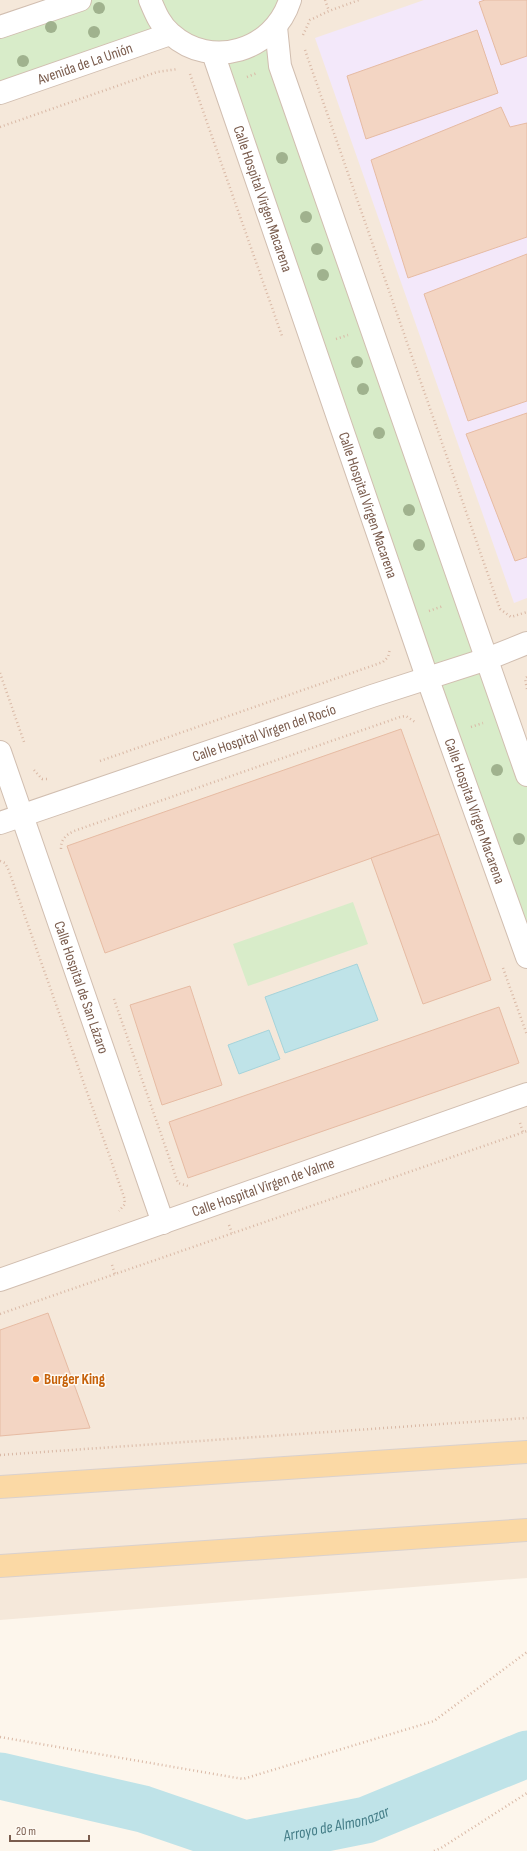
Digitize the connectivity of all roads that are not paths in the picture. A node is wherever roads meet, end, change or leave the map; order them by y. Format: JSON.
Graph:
{"nodes":[{"id":1,"x":80,"y":0,"type":"edge"},
{"id":2,"x":150,"y":0,"type":"edge"},
{"id":3,"x":290,"y":0,"type":"edge"},
{"id":4,"x":0,"y":27,"type":"edge"},
{"id":5,"x":276,"y":28,"type":"junction"},
{"id":6,"x":170,"y":34,"type":"junction"},
{"id":7,"x":213,"y":53,"type":"junction"},
{"id":8,"x":0,"y":93,"type":"edge"},
{"id":9,"x":527,"y":643,"type":"edge"},
{"id":10,"x":487,"y":659,"type":"junction"},
{"id":11,"x":427,"y":677,"type":"junction"},
{"id":12,"x":0,"y":752,"type":"edge"},
{"id":13,"x":527,"y":775,"type":"edge"},
{"id":14,"x":23,"y":815,"type":"junction"},
{"id":15,"x":0,"y":823,"type":"edge"},
{"id":16,"x":527,"y":957,"type":"edge"},
{"id":17,"x":527,"y":1094,"type":"edge"},
{"id":18,"x":163,"y":1223,"type":"junction"},
{"id":19,"x":0,"y":1280,"type":"edge"},
{"id":20,"x":527,"y":1452,"type":"edge"},
{"id":21,"x":0,"y":1487,"type":"edge"},
{"id":22,"x":527,"y":1530,"type":"edge"},
{"id":23,"x":0,"y":1566,"type":"edge"}],
"edges":[{"from":1,"to":4,"type":"street"},
{"from":2,"to":6,"type":"street"},
{"from":3,"to":5,"type":"street"},
{"from":5,"to":7,"type":"street"},
{"from":5,"to":10,"type":"street"},
{"from":6,"to":7,"type":"street"},
{"from":6,"to":8,"type":"street","name":"Avenida de La Unión"},
{"from":7,"to":11,"type":"street","name":"Calle Hospital Virgen Macarena"},
{"from":9,"to":10,"type":"street","name":"Calle Hospital Virgen del Rocío"},
{"from":10,"to":11,"type":"street","name":"Calle Hospital Virgen del Rocío"},
{"from":10,"to":13,"type":"street"},
{"from":11,"to":14,"type":"street","name":"Calle Hospital Virgen del Rocío"},
{"from":11,"to":16,"type":"street","name":"Calle Hospital Virgen Macarena"},
{"from":12,"to":14,"type":"street","name":"Calle Hospital de San Lázaro"},
{"from":14,"to":15,"type":"street","name":"Calle Hospital Virgen del Rocío"},
{"from":14,"to":18,"type":"street","name":"Calle Hospital de San Lázaro"},
{"from":17,"to":18,"type":"street","name":"Calle Hospital Virgen de Valme"},
{"from":18,"to":19,"type":"street","name":"Calle Hospital Virgen de Valme"},
{"from":20,"to":21,"type":"main road"},
{"from":22,"to":23,"type":"main road"}]}
